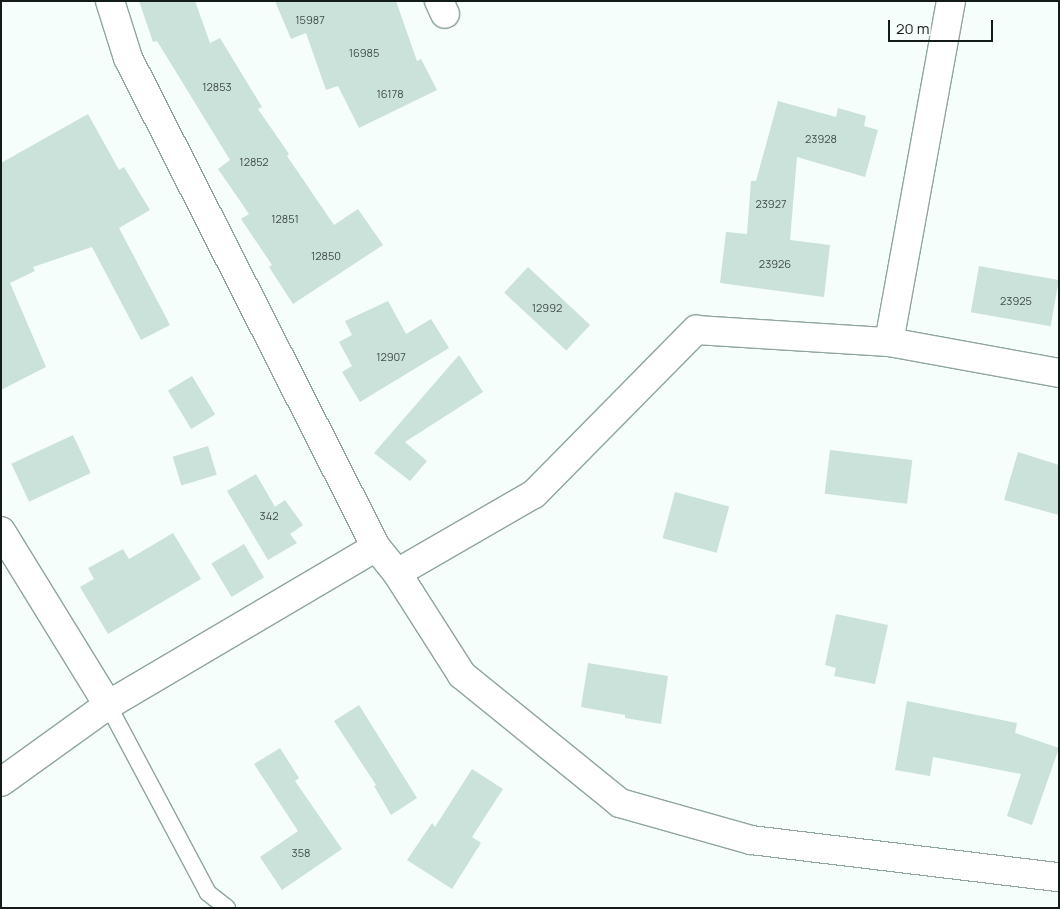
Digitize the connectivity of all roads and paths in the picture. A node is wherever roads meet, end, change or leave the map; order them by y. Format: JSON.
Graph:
{"nodes":[{"id":1,"x":110,"y":1,"type":"edge"},
{"id":2,"x":951,"y":1,"type":"edge"},
{"id":3,"x":889,"y":342,"type":"junction"},
{"id":4,"x":1059,"y":373,"type":"edge"},
{"id":5,"x":1,"y":531,"type":"edge"},
{"id":6,"x":376,"y":546,"type":"junction"},
{"id":7,"x":397,"y":573,"type":"junction"},
{"id":8,"x":108,"y":705,"type":"junction"},
{"id":9,"x":1,"y":782,"type":"edge"},
{"id":10,"x":1059,"y":877,"type":"edge"},
{"id":11,"x":227,"y":908,"type":"edge"}],
"edges":[{"from":1,"to":6,"type":"street"},
{"from":2,"to":3,"type":"street"},
{"from":3,"to":4,"type":"street"},
{"from":3,"to":7,"type":"street"},
{"from":5,"to":8,"type":"street"},
{"from":6,"to":7,"type":"street"},
{"from":6,"to":8,"type":"street"},
{"from":7,"to":10,"type":"street"},
{"from":8,"to":9,"type":"street"},
{"from":8,"to":11,"type":"lane"}]}
